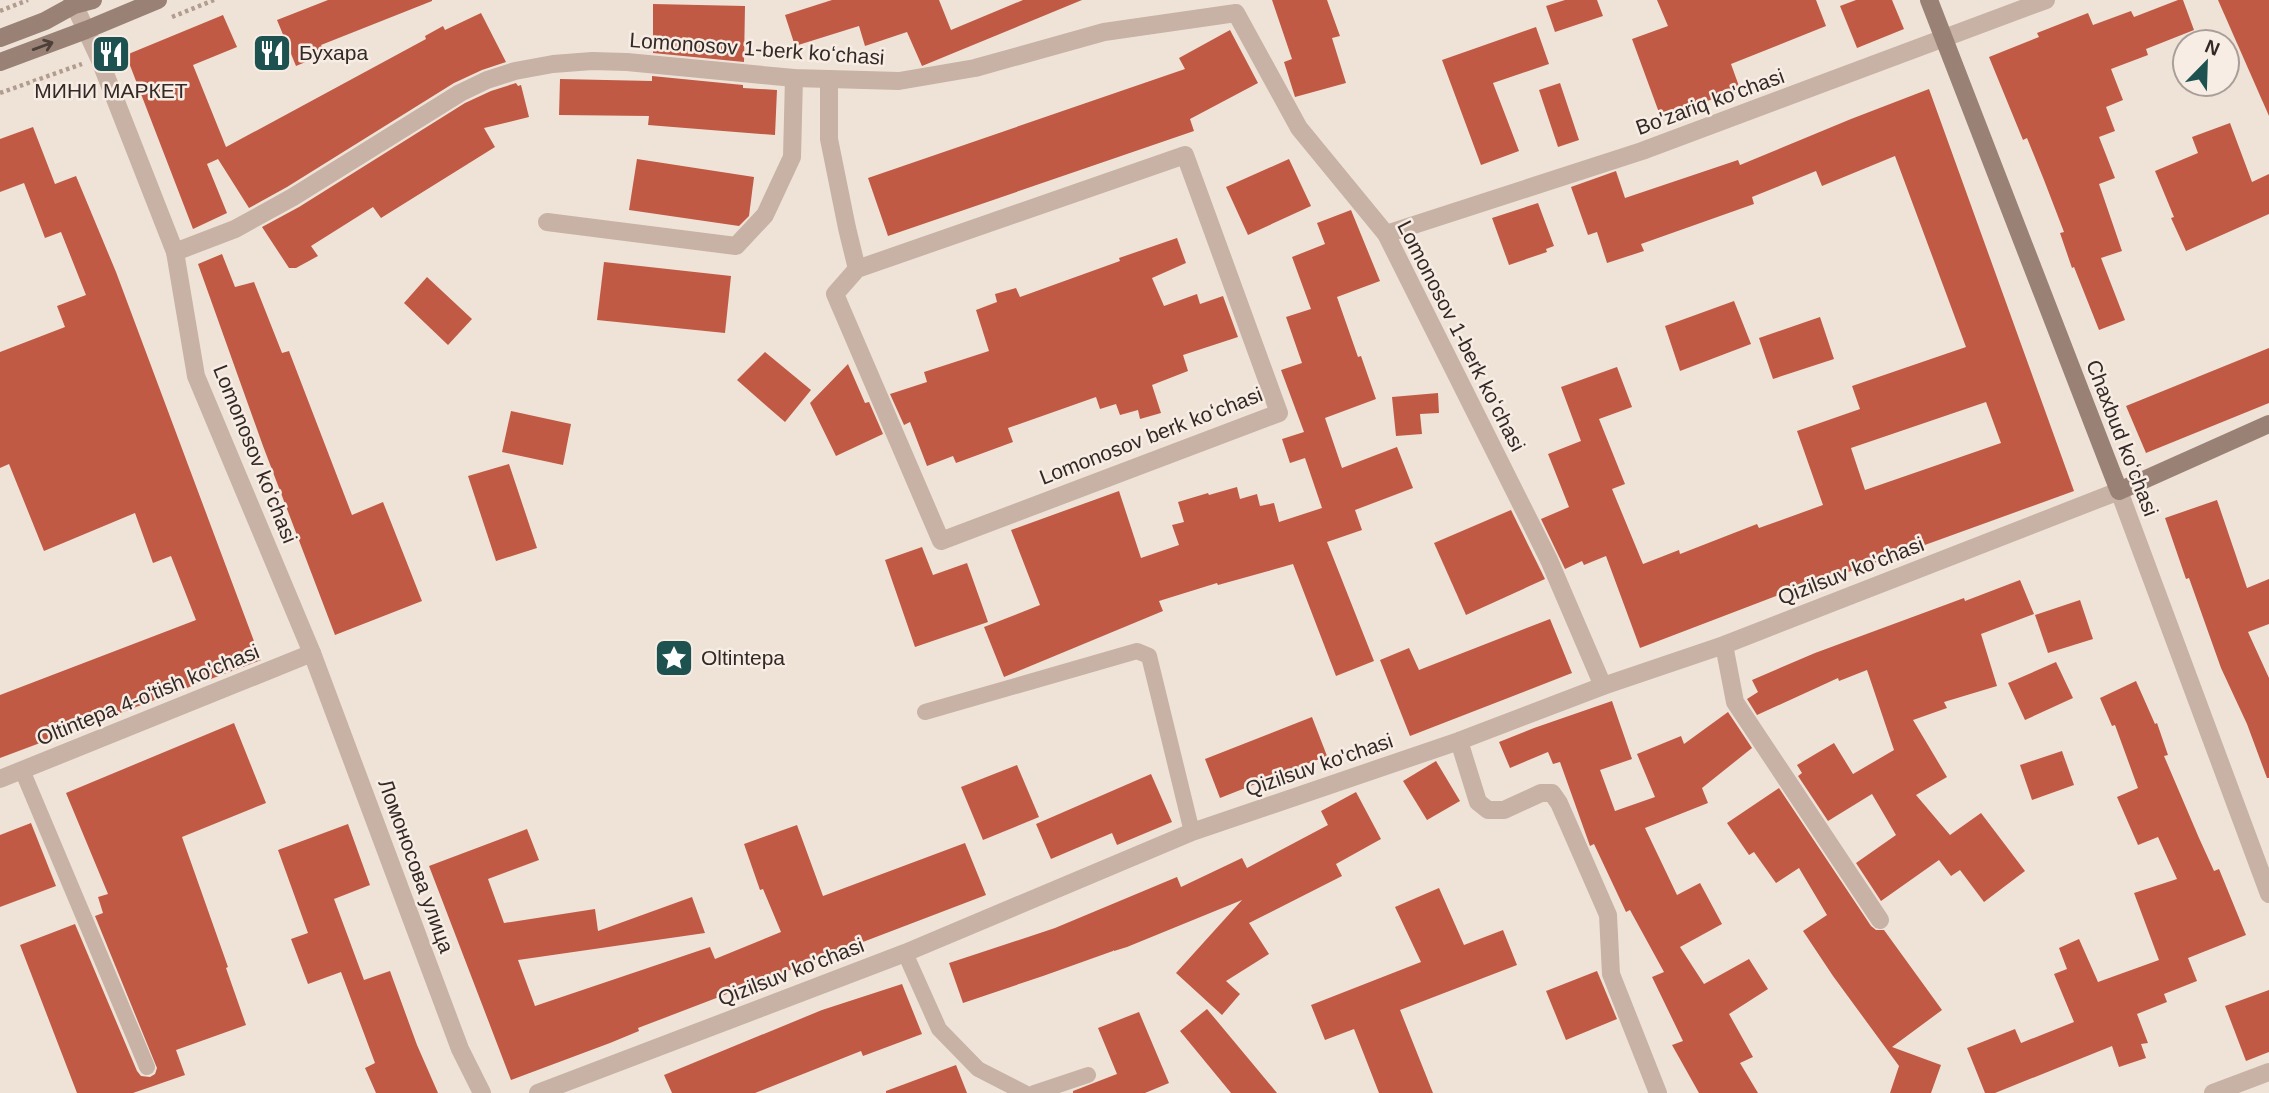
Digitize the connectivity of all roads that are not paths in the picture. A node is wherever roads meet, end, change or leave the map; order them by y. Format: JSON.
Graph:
{"nodes":[{"id":1,"x":93,"y":0,"type":"edge"},
{"id":2,"x":158,"y":0,"type":"edge"},
{"id":3,"x":1929,"y":0,"type":"edge"},
{"id":4,"x":2046,"y":0,"type":"edge"},
{"id":5,"x":73,"y":3,"type":"edge"},
{"id":6,"x":1238,"y":6,"type":"edge"},
{"id":7,"x":86,"y":30,"type":"junction"},
{"id":8,"x":0,"y":38,"type":"edge"},
{"id":9,"x":1944,"y":40,"type":"junction"},
{"id":10,"x":0,"y":62,"type":"edge"},
{"id":11,"x":794,"y":78,"type":"junction"},
{"id":12,"x":829,"y":79,"type":"junction"},
{"id":13,"x":547,"y":222,"type":"dead end"},
{"id":14,"x":1386,"y":234,"type":"junction"},
{"id":15,"x":175,"y":252,"type":"junction"},
{"id":16,"x":857,"y":270,"type":"junction"},
{"id":17,"x":2269,"y":424,"type":"edge"},
{"id":18,"x":2119,"y":491,"type":"junction"},
{"id":19,"x":1724,"y":645,"type":"junction"},
{"id":20,"x":312,"y":653,"type":"junction"},
{"id":21,"x":1603,"y":686,"type":"junction"},
{"id":22,"x":925,"y":712,"type":"dead end"},
{"id":23,"x":1459,"y":741,"type":"junction"},
{"id":24,"x":22,"y":770,"type":"junction"},
{"id":25,"x":0,"y":779,"type":"edge"},
{"id":26,"x":1192,"y":832,"type":"junction"},
{"id":27,"x":2269,"y":894,"type":"edge"},
{"id":28,"x":1880,"y":920,"type":"dead end"},
{"id":29,"x":905,"y":953,"type":"junction"},
{"id":30,"x":147,"y":1067,"type":"dead end"},
{"id":31,"x":2269,"y":1072,"type":"edge"},
{"id":32,"x":1088,"y":1076,"type":"dead end"},
{"id":33,"x":482,"y":1093,"type":"edge"},
{"id":34,"x":538,"y":1093,"type":"edge"},
{"id":35,"x":1025,"y":1093,"type":"edge"},
{"id":36,"x":1034,"y":1093,"type":"edge"},
{"id":37,"x":1658,"y":1093,"type":"edge"},
{"id":38,"x":2213,"y":1093,"type":"edge"}],
"edges":[{"from":1,"to":5,"type":"street"},
{"from":2,"to":7,"type":"street"},
{"from":3,"to":9,"type":"street","name":"Chaxbud koʻchasi"},
{"from":4,"to":9,"type":"street","name":"Bo'zariq ko'chasi"},
{"from":5,"to":7,"type":"street"},
{"from":5,"to":8,"type":"street"},
{"from":6,"to":12,"type":"street","name":"Lomonosov 1-berk koʻchasi"},
{"from":6,"to":14,"type":"street","name":"Lomonosov 1-berk koʻchasi"},
{"from":10,"to":7,"type":"street","one_way":true},
{"from":7,"to":15,"type":"street","name":"Lomonosov koʻchasi"},
{"from":9,"to":14,"type":"street","name":"Bo'zariq ko'chasi"},
{"from":9,"to":18,"type":"street","name":"Chaxbud koʻchasi"},
{"from":11,"to":12,"type":"street","name":"Lomonosov 1-berk koʻchasi"},
{"from":11,"to":13,"type":"street"},
{"from":11,"to":15,"type":"street","name":"Lomonosov 1-berk koʻchasi"},
{"from":12,"to":16,"type":"street"},
{"from":14,"to":21,"type":"street","name":"Lomonosov 1-berk koʻchasi"},
{"from":15,"to":20,"type":"street","name":"Lomonosov koʻchasi"},
{"from":16,"to":16,"type":"street","name":"Lomonosov berk koʻchasi"},
{"from":17,"to":18,"type":"street"},
{"from":18,"to":19,"type":"street","name":"Qizilsuv ko'chasi"},
{"from":18,"to":27,"type":"street","name":"Chaxbud koʻchasi"},
{"from":19,"to":21,"type":"street","name":"Qizilsuv ko'chasi"},
{"from":19,"to":28,"type":"street"},
{"from":20,"to":24,"type":"street","name":"Oltintepa 4-o'tish ko'chasi"},
{"from":20,"to":33,"type":"street","name":"Ломоносова улица"},
{"from":21,"to":23,"type":"street","name":"Qizilsuv ko'chasi"},
{"from":22,"to":26,"type":"lane"},
{"from":23,"to":26,"type":"street","name":"Qizilsuv ko'chasi"},
{"from":23,"to":37,"type":"street"},
{"from":24,"to":25,"type":"street","name":"Oltintepa 4-o'tish ko'chasi"},
{"from":24,"to":30,"type":"lane"},
{"from":26,"to":29,"type":"street","name":"Qizilsuv ko'chasi"},
{"from":29,"to":34,"type":"street","name":"Qizilsuv ko'chasi"},
{"from":29,"to":35,"type":"lane"},
{"from":31,"to":38,"type":"street"},
{"from":32,"to":36,"type":"lane"}]}
